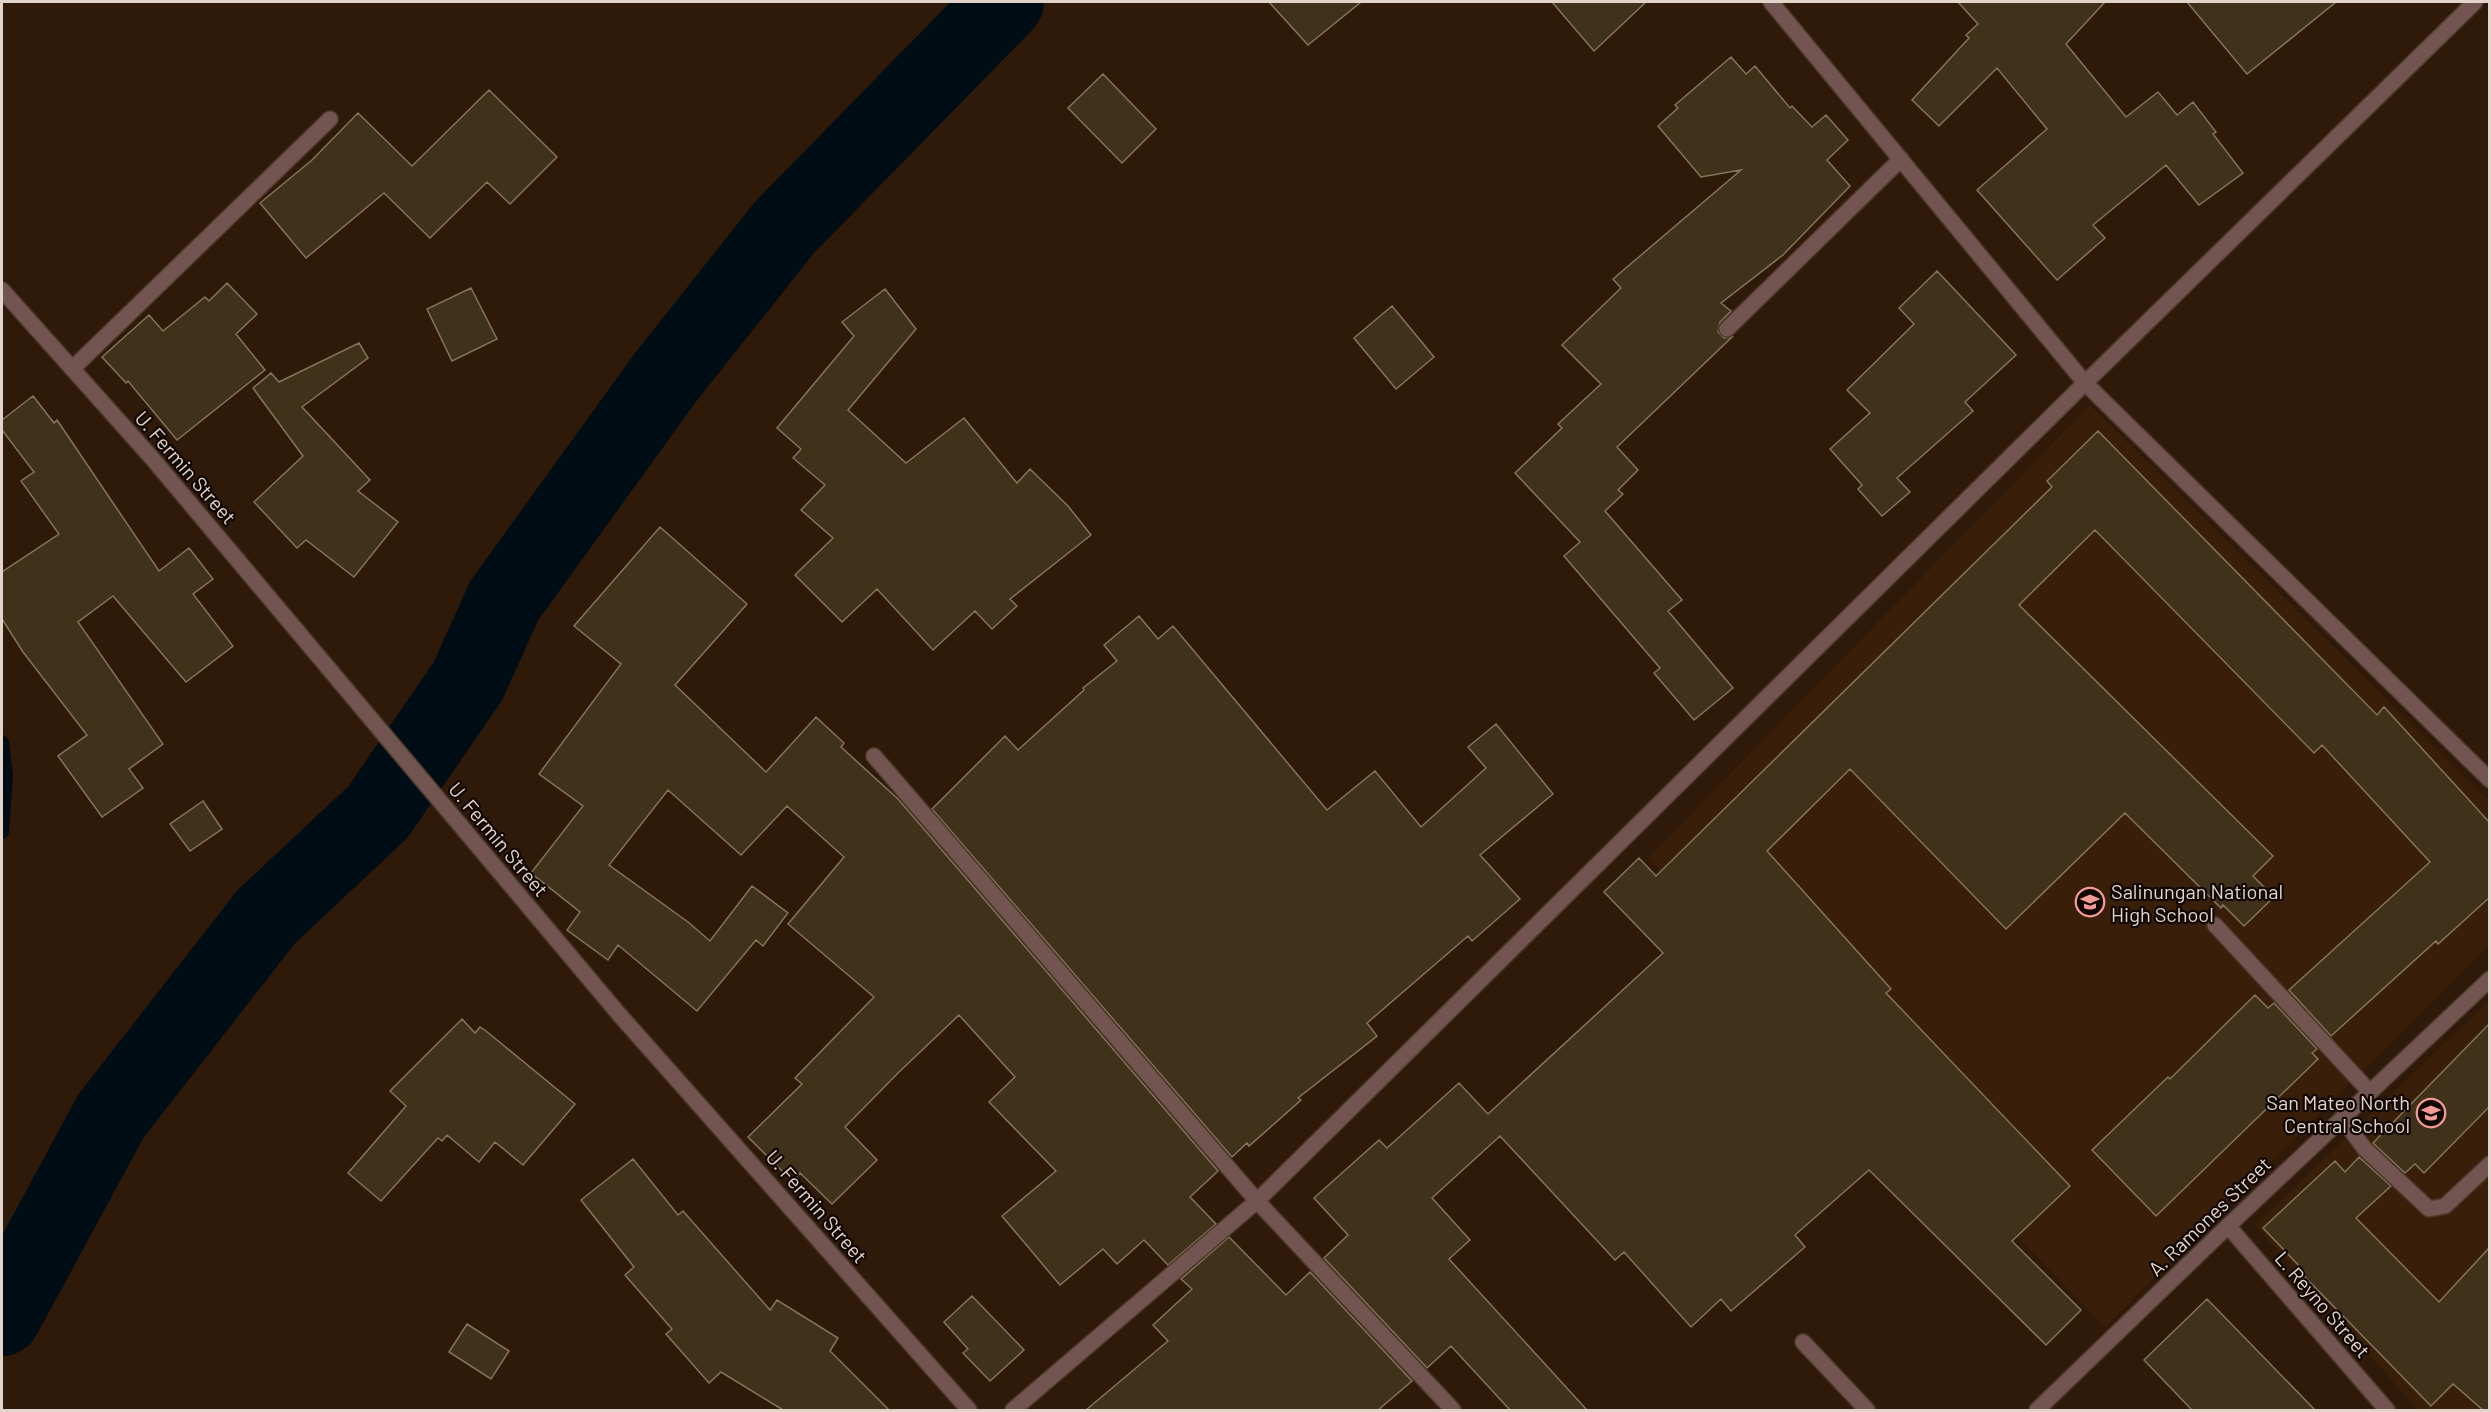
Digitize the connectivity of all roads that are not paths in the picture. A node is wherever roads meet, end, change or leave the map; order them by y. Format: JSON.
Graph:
{"nodes":[{"id":1,"x":1770,"y":2,"type":"edge"},
{"id":2,"x":2475,"y":2,"type":"edge"},
{"id":3,"x":330,"y":119,"type":"dead end"},
{"id":4,"x":1901,"y":159,"type":"junction"},
{"id":5,"x":2,"y":290,"type":"edge"},
{"id":6,"x":1727,"y":329,"type":"dead end"},
{"id":7,"x":72,"y":369,"type":"junction"},
{"id":8,"x":2085,"y":383,"type":"junction"},
{"id":9,"x":873,"y":756,"type":"dead end"},
{"id":10,"x":2490,"y":780,"type":"edge"},
{"id":11,"x":2215,"y":925,"type":"dead end"},
{"id":12,"x":2490,"y":979,"type":"edge"},
{"id":13,"x":2370,"y":1092,"type":"junction"},
{"id":14,"x":2342,"y":1118,"type":"junction"},
{"id":15,"x":2490,"y":1164,"type":"edge"},
{"id":16,"x":1257,"y":1201,"type":"junction"},
{"id":17,"x":2228,"y":1226,"type":"junction"},
{"id":18,"x":1803,"y":1342,"type":"dead end"},
{"id":19,"x":969,"y":1410,"type":"edge"},
{"id":20,"x":1013,"y":1410,"type":"edge"},
{"id":21,"x":1453,"y":1410,"type":"edge"},
{"id":22,"x":1867,"y":1410,"type":"edge"},
{"id":23,"x":2037,"y":1410,"type":"edge"},
{"id":24,"x":2387,"y":1410,"type":"edge"}],
"edges":[{"from":1,"to":4,"type":"street"},
{"from":2,"to":8,"type":"street"},
{"from":3,"to":7,"type":"street"},
{"from":4,"to":6,"type":"street"},
{"from":4,"to":8,"type":"street"},
{"from":5,"to":7,"type":"street","name":"U. Fermin Street"},
{"from":7,"to":19,"type":"street","name":"U. Fermin Street"},
{"from":8,"to":10,"type":"street"},
{"from":8,"to":16,"type":"street"},
{"from":9,"to":16,"type":"street"},
{"from":11,"to":13,"type":"street"},
{"from":12,"to":13,"type":"street","name":"A. Ramones Street"},
{"from":13,"to":14,"type":"street","name":"A. Ramones Street"},
{"from":14,"to":15,"type":"street"},
{"from":14,"to":17,"type":"street","name":"A. Ramones Street"},
{"from":16,"to":20,"type":"street"},
{"from":16,"to":21,"type":"street"},
{"from":17,"to":23,"type":"street","name":"A. Ramones Street"},
{"from":17,"to":24,"type":"street","name":"L. Reyno Street"},
{"from":18,"to":22,"type":"street"}]}
